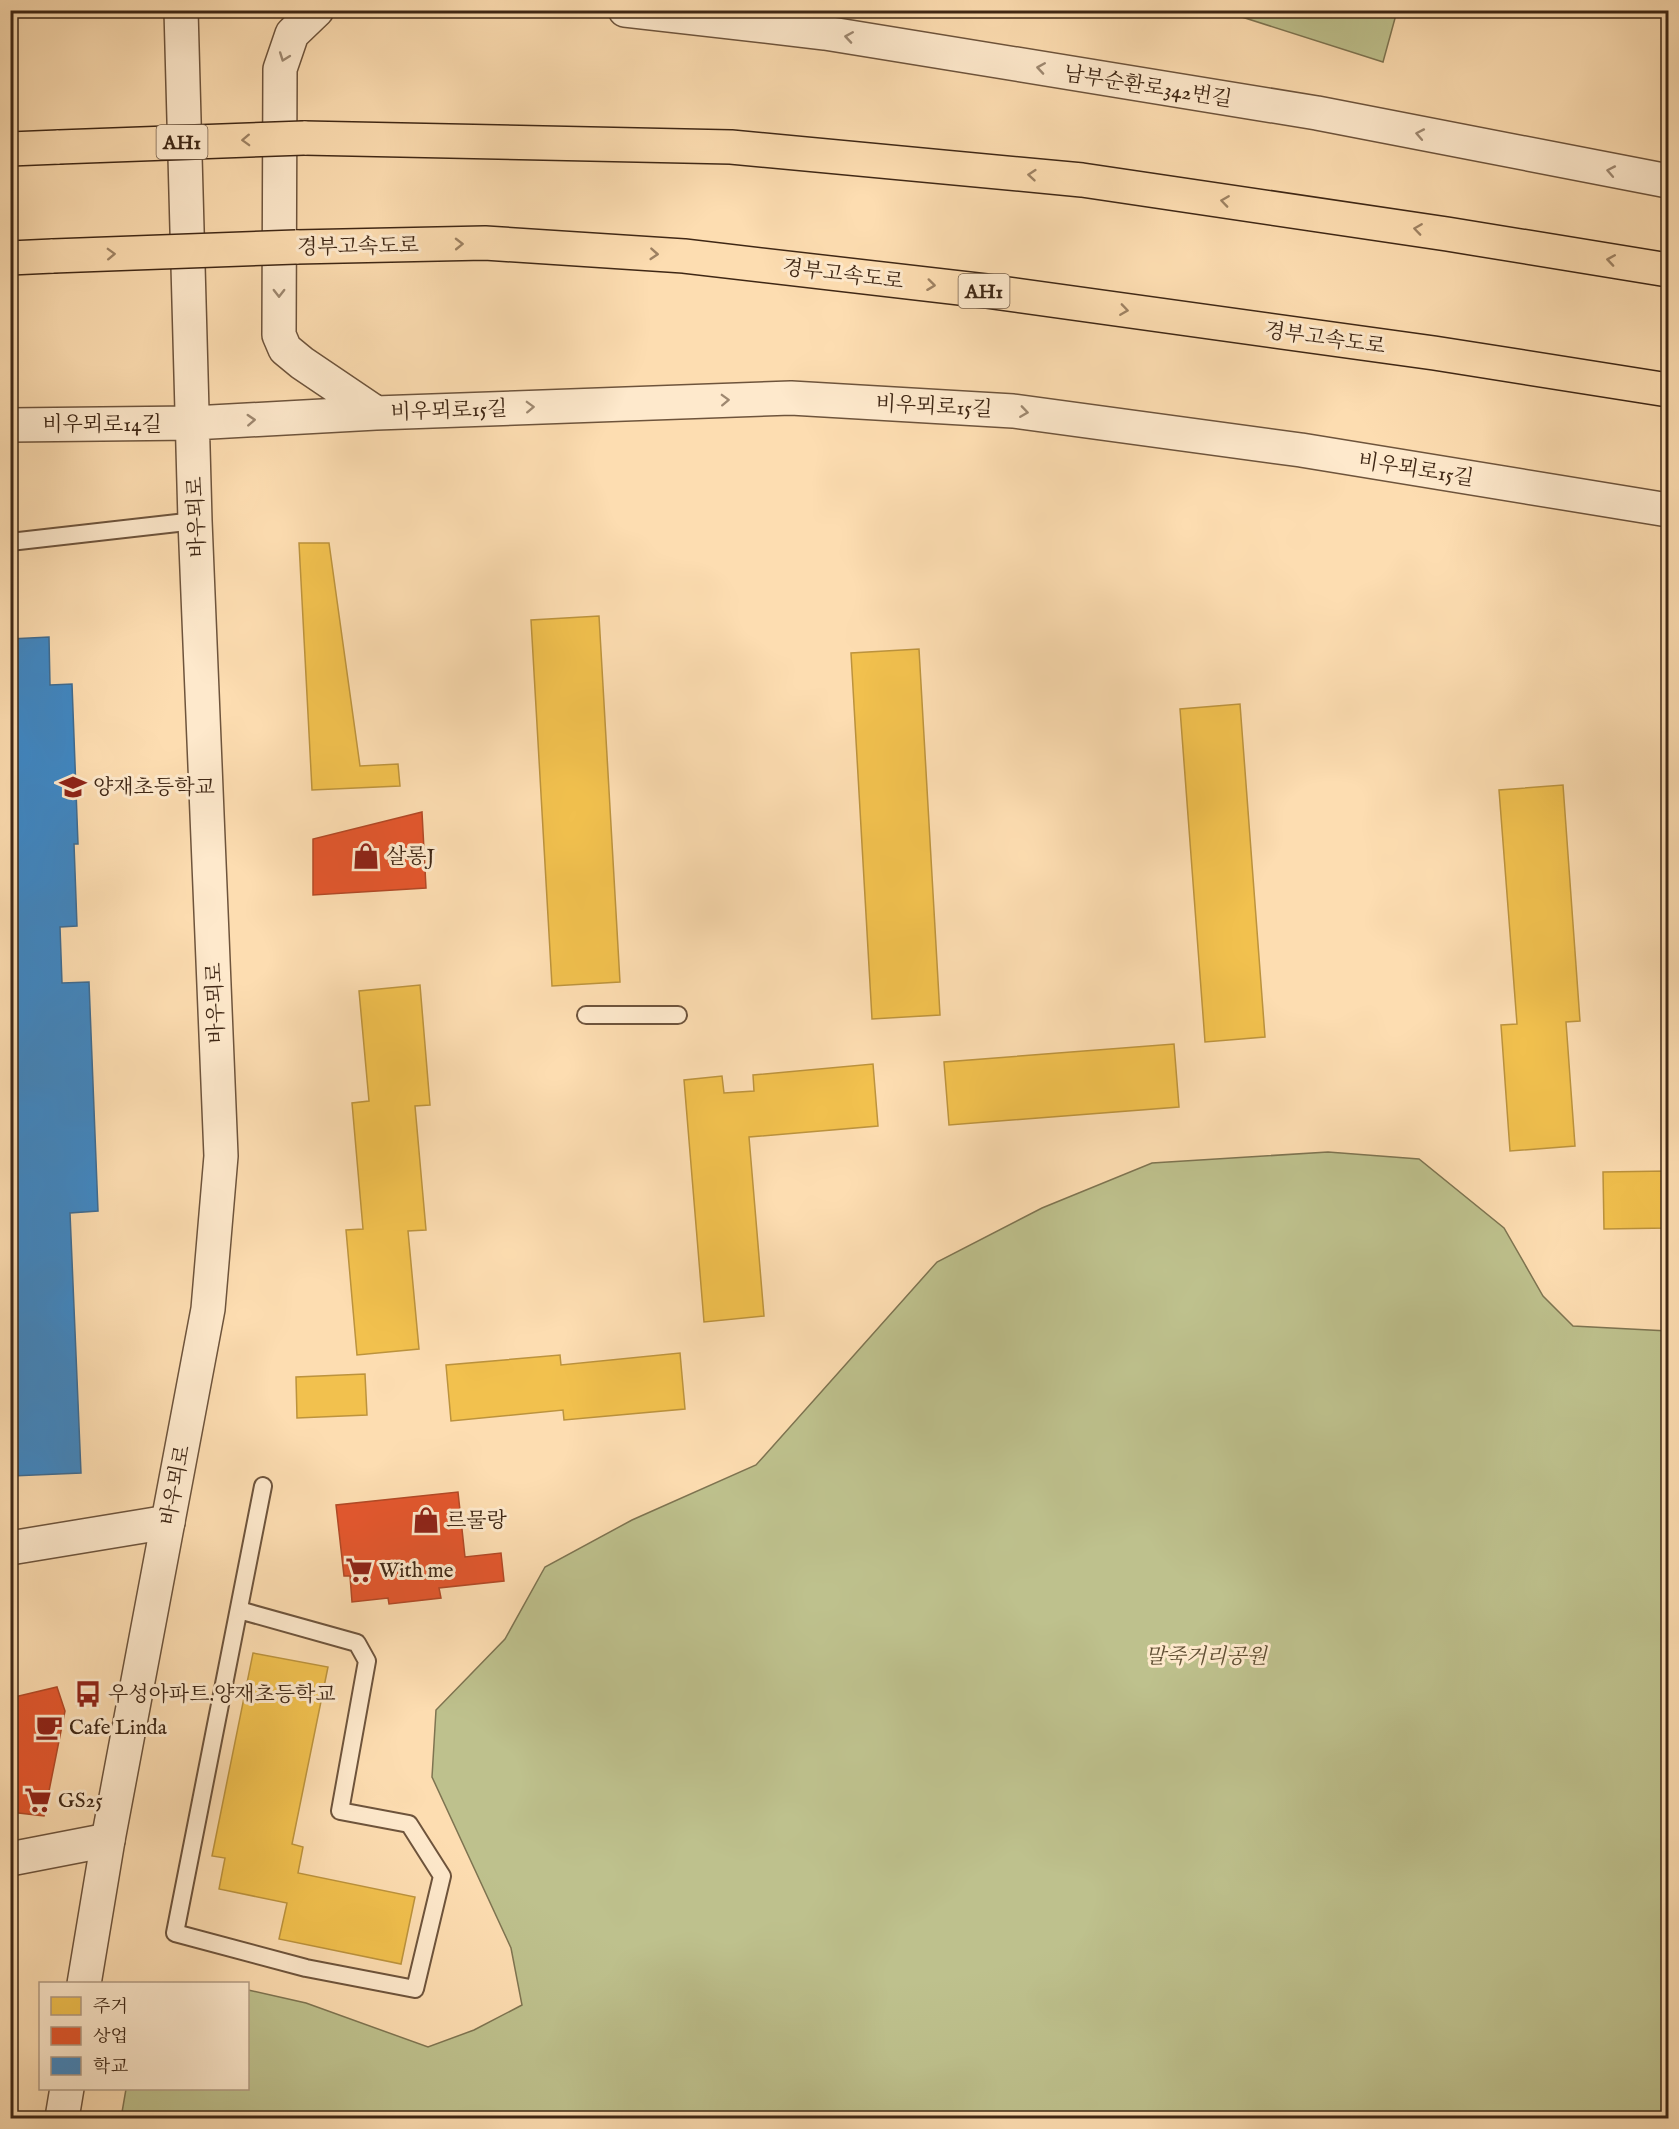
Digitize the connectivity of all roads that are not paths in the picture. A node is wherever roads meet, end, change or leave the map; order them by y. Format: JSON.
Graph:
{"nodes":[{"id":1,"x":181,"y":10,"type":"edge"},
{"id":2,"x":317,"y":10,"type":"edge"},
{"id":3,"x":625,"y":10,"type":"edge"},
{"id":4,"x":10,"y":149,"type":"edge"},
{"id":5,"x":1668,"y":182,"type":"edge"},
{"id":6,"x":10,"y":258,"type":"edge"},
{"id":7,"x":1668,"y":270,"type":"edge"},
{"id":8,"x":1668,"y":390,"type":"edge"},
{"id":9,"x":376,"y":413,"type":"junction"},
{"id":10,"x":193,"y":423,"type":"junction"},
{"id":11,"x":10,"y":425,"type":"edge"},
{"id":12,"x":1668,"y":510,"type":"edge"},
{"id":13,"x":195,"y":521,"type":"junction"},
{"id":14,"x":10,"y":542,"type":"edge"},
{"id":15,"x":586,"y":1015,"type":"dead end"},
{"id":16,"x":678,"y":1015,"type":"dead end"},
{"id":17,"x":263,"y":1486,"type":"dead end"},
{"id":18,"x":168,"y":1522,"type":"junction"},
{"id":19,"x":10,"y":1548,"type":"edge"},
{"id":20,"x":239,"y":1610,"type":"junction"},
{"id":21,"x":108,"y":1840,"type":"junction"},
{"id":22,"x":10,"y":1859,"type":"edge"},
{"id":23,"x":84,"y":1982,"type":"edge"},
{"id":24,"x":67,"y":2090,"type":"edge"},
{"id":25,"x":62,"y":2118,"type":"edge"}],
"edges":[{"from":1,"to":10,"type":"street","name":"바우뫼로"},
{"from":2,"to":9,"type":"street","one_way":true},
{"from":5,"to":3,"type":"street","name":"남부순환로342번길","one_way":true},
{"from":7,"to":4,"type":"highway","number":"AH1","one_way":true,"bridge":true},
{"from":6,"to":8,"type":"highway","name":"경부고속도로","number":"AH1","one_way":true,"bridge":true},
{"from":10,"to":9,"type":"street","name":"비우뫼로15길","one_way":true},
{"from":9,"to":12,"type":"street","name":"비우뫼로15길","one_way":true},
{"from":10,"to":11,"type":"street","name":"비우뫼로14길"},
{"from":10,"to":13,"type":"street","name":"바우뫼로"},
{"from":13,"to":14,"type":"lane"},
{"from":13,"to":18,"type":"street","name":"바우뫼로"},
{"from":15,"to":16,"type":"lane"},
{"from":17,"to":20,"type":"lane"},
{"from":18,"to":19,"type":"street"},
{"from":18,"to":21,"type":"street","name":"바우뫼로"},
{"from":20,"to":20,"type":"lane"},
{"from":21,"to":22,"type":"street"},
{"from":21,"to":23,"type":"street","name":"바우뫼로"},
{"from":24,"to":25,"type":"street"}]}
